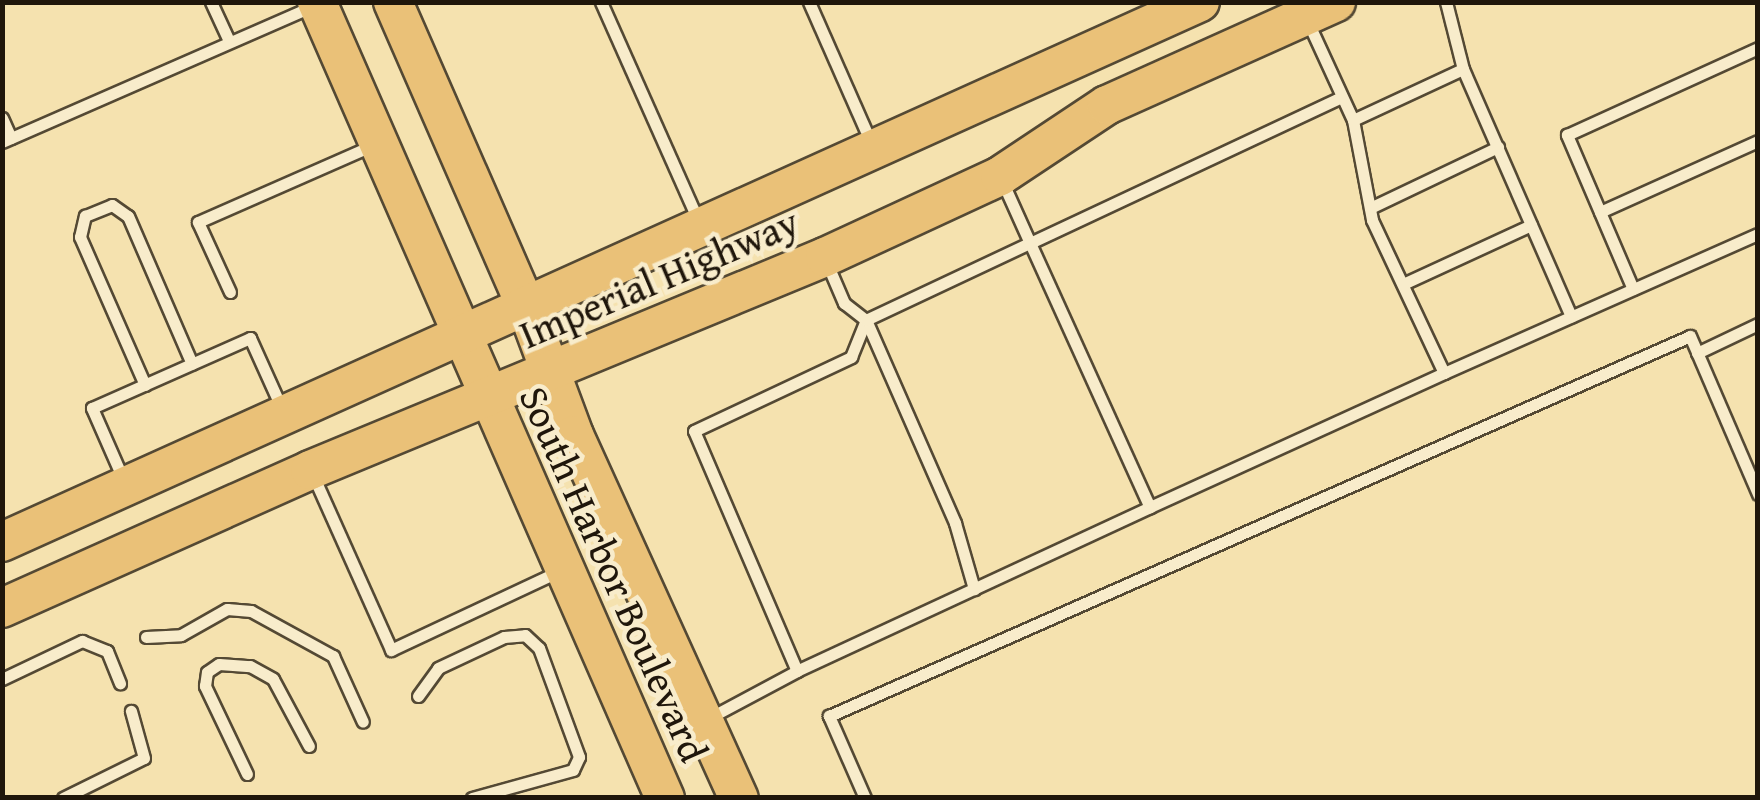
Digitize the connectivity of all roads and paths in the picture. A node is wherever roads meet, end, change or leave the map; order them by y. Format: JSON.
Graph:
{"nodes":[{"id":1,"x":211,"y":2,"type":"edge"},
{"id":2,"x":393,"y":2,"type":"edge"},
{"id":3,"x":601,"y":2,"type":"edge"},
{"id":4,"x":808,"y":2,"type":"edge"},
{"id":5,"x":1200,"y":2,"type":"edge"},
{"id":6,"x":1446,"y":2,"type":"edge"},
{"id":7,"x":316,"y":3,"type":"edge"},
{"id":8,"x":1313,"y":7,"type":"edge"},
{"id":9,"x":228,"y":42,"type":"junction"},
{"id":10,"x":1758,"y":48,"type":"edge"},
{"id":11,"x":1463,"y":69,"type":"junction"},
{"id":12,"x":1342,"y":97,"type":"junction"},
{"id":13,"x":2,"y":118,"type":"edge"},
{"id":14,"x":1353,"y":120,"type":"junction"},
{"id":15,"x":7,"y":140,"type":"edge"},
{"id":16,"x":1758,"y":141,"type":"edge"},
{"id":17,"x":377,"y":143,"type":"junction"},
{"id":18,"x":1498,"y":147,"type":"junction"},
{"id":19,"x":875,"y":152,"type":"junction"},
{"id":20,"x":1000,"y":176,"type":"junction"},
{"id":21,"x":1370,"y":208,"type":"junction"},
{"id":22,"x":1600,"y":212,"type":"junction"},
{"id":23,"x":1531,"y":225,"type":"junction"},
{"id":24,"x":702,"y":228,"type":"junction"},
{"id":25,"x":1758,"y":234,"type":"edge"},
{"id":26,"x":1030,"y":243,"type":"junction"},
{"id":27,"x":825,"y":257,"type":"junction"},
{"id":28,"x":1402,"y":284,"type":"junction"},
{"id":29,"x":1634,"y":289,"type":"junction"},
{"id":30,"x":230,"y":292,"type":"dead end"},
{"id":31,"x":526,"y":306,"type":"junction"},
{"id":32,"x":1572,"y":316,"type":"junction"},
{"id":33,"x":866,"y":320,"type":"junction"},
{"id":34,"x":1758,"y":324,"type":"edge"},
{"id":35,"x":460,"y":335,"type":"junction"},
{"id":36,"x":1697,"y":352,"type":"junction"},
{"id":37,"x":192,"y":364,"type":"junction"},
{"id":38,"x":550,"y":371,"type":"junction"},
{"id":39,"x":1444,"y":373,"type":"junction"},
{"id":40,"x":146,"y":384,"type":"junction"},
{"id":41,"x":486,"y":401,"type":"junction"},
{"id":42,"x":284,"y":414,"type":"junction"},
{"id":43,"x":310,"y":470,"type":"junction"},
{"id":44,"x":126,"y":486,"type":"junction"},
{"id":45,"x":1758,"y":494,"type":"edge"},
{"id":46,"x":1150,"y":507,"type":"junction"},
{"id":47,"x":2,"y":542,"type":"edge"},
{"id":48,"x":564,"y":569,"type":"junction"},
{"id":49,"x":974,"y":589,"type":"junction"},
{"id":50,"x":2,"y":608,"type":"edge"},
{"id":51,"x":146,"y":637,"type":"dead end"},
{"id":52,"x":797,"y":671,"type":"junction"},
{"id":53,"x":2,"y":679,"type":"edge"},
{"id":54,"x":120,"y":684,"type":"dead end"},
{"id":55,"x":418,"y":696,"type":"dead end"},
{"id":56,"x":132,"y":711,"type":"dead end"},
{"id":57,"x":704,"y":721,"type":"junction"},
{"id":58,"x":362,"y":722,"type":"dead end"},
{"id":59,"x":309,"y":746,"type":"dead end"},
{"id":60,"x":247,"y":774,"type":"dead end"},
{"id":61,"x":62,"y":798,"type":"edge"},
{"id":62,"x":472,"y":798,"type":"edge"},
{"id":63,"x":665,"y":798,"type":"edge"},
{"id":64,"x":740,"y":798,"type":"edge"},
{"id":65,"x":864,"y":798,"type":"edge"}],
"edges":[{"from":1,"to":9,"type":"lane"},
{"from":2,"to":31,"type":"main road","name":"South Harbor Boulevard"},
{"from":3,"to":24,"type":"lane"},
{"from":4,"to":19,"type":"lane"},
{"from":5,"to":19,"type":"main road","name":"Imperial Highway"},
{"from":6,"to":11,"type":"lane"},
{"from":7,"to":9,"type":"lane"},
{"from":7,"to":17,"type":"main road","name":"South Harbor Boulevard"},
{"from":8,"to":12,"type":"lane"},
{"from":8,"to":20,"type":"main road","name":"Imperial Highway"},
{"from":9,"to":15,"type":"lane"},
{"from":10,"to":22,"type":"lane"},
{"from":11,"to":14,"type":"lane"},
{"from":11,"to":18,"type":"lane"},
{"from":12,"to":14,"type":"lane"},
{"from":12,"to":26,"type":"lane"},
{"from":13,"to":15,"type":"lane"},
{"from":14,"to":21,"type":"lane"},
{"from":16,"to":22,"type":"lane"},
{"from":17,"to":30,"type":"lane"},
{"from":17,"to":35,"type":"main road","name":"South Harbor Boulevard"},
{"from":18,"to":21,"type":"lane"},
{"from":18,"to":23,"type":"lane"},
{"from":19,"to":24,"type":"main road","name":"Imperial Highway"},
{"from":20,"to":26,"type":"lane"},
{"from":20,"to":27,"type":"main road","name":"Imperial Highway"},
{"from":21,"to":28,"type":"lane"},
{"from":22,"to":29,"type":"lane"},
{"from":23,"to":28,"type":"lane"},
{"from":23,"to":32,"type":"lane"},
{"from":24,"to":31,"type":"main road","name":"Imperial Highway"},
{"from":25,"to":29,"type":"lane"},
{"from":26,"to":33,"type":"lane"},
{"from":26,"to":46,"type":"lane"},
{"from":27,"to":33,"type":"lane"},
{"from":27,"to":38,"type":"main road","name":"Imperial Highway"},
{"from":28,"to":39,"type":"lane"},
{"from":29,"to":32,"type":"lane"},
{"from":31,"to":35,"type":"main road","name":"Imperial Highway"},
{"from":31,"to":38,"type":"main road","name":"South Harbor Boulevard"},
{"from":32,"to":39,"type":"lane"},
{"from":33,"to":49,"type":"lane"},
{"from":33,"to":52,"type":"lane"},
{"from":34,"to":36,"type":"lane"},
{"from":35,"to":41,"type":"main road","name":"South Harbor Boulevard"},
{"from":35,"to":42,"type":"main road","name":"Imperial Highway"},
{"from":36,"to":45,"type":"lane"},
{"from":36,"to":65,"type":"lane"},
{"from":37,"to":40,"type":"lane"},
{"from":37,"to":40,"type":"lane"},
{"from":37,"to":42,"type":"lane"},
{"from":38,"to":41,"type":"main road","name":"Imperial Highway"},
{"from":38,"to":57,"type":"main road","name":"South Harbor Boulevard"},
{"from":39,"to":46,"type":"lane"},
{"from":40,"to":44,"type":"lane"},
{"from":41,"to":43,"type":"main road","name":"Imperial Highway"},
{"from":41,"to":48,"type":"main road","name":"South Harbor Boulevard"},
{"from":42,"to":44,"type":"main road","name":"Imperial Highway"},
{"from":43,"to":48,"type":"lane"},
{"from":43,"to":50,"type":"main road","name":"Imperial Highway"},
{"from":44,"to":47,"type":"main road","name":"Imperial Highway"},
{"from":46,"to":49,"type":"lane"},
{"from":48,"to":63,"type":"main road","name":"South Harbor Boulevard"},
{"from":49,"to":52,"type":"lane"},
{"from":51,"to":58,"type":"lane"},
{"from":52,"to":57,"type":"lane"},
{"from":53,"to":54,"type":"lane"},
{"from":55,"to":62,"type":"lane"},
{"from":56,"to":61,"type":"lane"},
{"from":57,"to":64,"type":"main road","name":"South Harbor Boulevard"},
{"from":59,"to":60,"type":"lane"}]}
